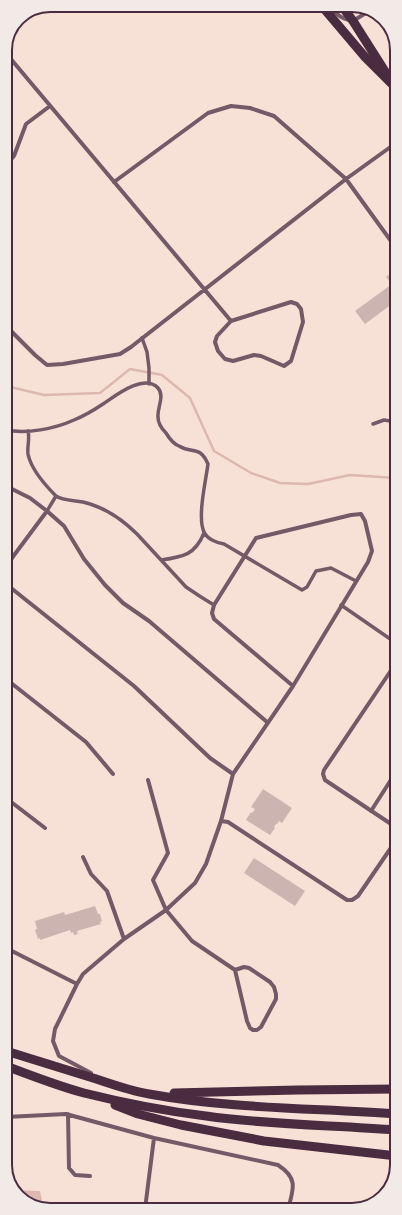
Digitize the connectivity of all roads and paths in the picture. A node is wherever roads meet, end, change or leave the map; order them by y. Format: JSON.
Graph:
{"nodes":[{"id":1,"x":327,"y":12,"type":"edge"},
{"id":2,"x":334,"y":12,"type":"edge"},
{"id":3,"x":346,"y":12,"type":"edge"},
{"id":4,"x":364,"y":14,"type":"edge"},
{"id":5,"x":353,"y":21,"type":"junction"},
{"id":6,"x":12,"y":60,"type":"edge"},
{"id":7,"x":390,"y":79,"type":"edge"},
{"id":8,"x":390,"y":82,"type":"edge"},
{"id":9,"x":50,"y":106,"type":"junction"},
{"id":10,"x":390,"y":146,"type":"edge"},
{"id":11,"x":12,"y":158,"type":"edge"},
{"id":12,"x":346,"y":179,"type":"junction"},
{"id":13,"x":114,"y":182,"type":"junction"},
{"id":14,"x":390,"y":240,"type":"edge"},
{"id":15,"x":204,"y":289,"type":"junction"},
{"id":16,"x":231,"y":321,"type":"junction"},
{"id":17,"x":12,"y":332,"type":"edge"},
{"id":18,"x":142,"y":338,"type":"junction"},
{"id":19,"x":149,"y":384,"type":"junction"},
{"id":20,"x":390,"y":421,"type":"edge"},
{"id":21,"x":373,"y":424,"type":"dead end"},
{"id":22,"x":12,"y":431,"type":"edge"},
{"id":23,"x":28,"y":432,"type":"junction"},
{"id":24,"x":12,"y":489,"type":"edge"},
{"id":25,"x":56,"y":496,"type":"junction"},
{"id":26,"x":47,"y":511,"type":"junction"},
{"id":27,"x":204,"y":533,"type":"junction"},
{"id":28,"x":245,"y":556,"type":"junction"},
{"id":29,"x":12,"y":558,"type":"edge"},
{"id":30,"x":161,"y":560,"type":"junction"},
{"id":31,"x":356,"y":581,"type":"junction"},
{"id":32,"x":12,"y":589,"type":"edge"},
{"id":33,"x":214,"y":605,"type":"junction"},
{"id":34,"x":341,"y":605,"type":"junction"},
{"id":35,"x":390,"y":639,"type":"edge"},
{"id":36,"x":390,"y":672,"type":"edge"},
{"id":37,"x":12,"y":684,"type":"edge"},
{"id":38,"x":293,"y":686,"type":"junction"},
{"id":39,"x":267,"y":722,"type":"junction"},
{"id":40,"x":113,"y":774,"type":"dead end"},
{"id":41,"x":233,"y":774,"type":"junction"},
{"id":42,"x":148,"y":780,"type":"dead end"},
{"id":43,"x":390,"y":781,"type":"edge"},
{"id":44,"x":12,"y":803,"type":"edge"},
{"id":45,"x":371,"y":811,"type":"junction"},
{"id":46,"x":220,"y":821,"type":"junction"},
{"id":47,"x":390,"y":823,"type":"edge"},
{"id":48,"x":45,"y":828,"type":"dead end"},
{"id":49,"x":390,"y":849,"type":"edge"},
{"id":50,"x":83,"y":857,"type":"dead end"},
{"id":51,"x":166,"y":910,"type":"junction"},
{"id":52,"x":124,"y":939,"type":"junction"},
{"id":53,"x":12,"y":951,"type":"edge"},
{"id":54,"x":235,"y":970,"type":"junction"},
{"id":55,"x":77,"y":984,"type":"junction"},
{"id":56,"x":12,"y":1053,"type":"edge"},
{"id":57,"x":12,"y":1068,"type":"edge"},
{"id":58,"x":116,"y":1086,"type":"junction"},
{"id":59,"x":390,"y":1089,"type":"edge"},
{"id":60,"x":82,"y":1092,"type":"junction"},
{"id":61,"x":147,"y":1094,"type":"junction"},
{"id":62,"x":390,"y":1113,"type":"edge"},
{"id":63,"x":68,"y":1114,"type":"junction"},
{"id":64,"x":12,"y":1117,"type":"edge"},
{"id":65,"x":390,"y":1130,"type":"edge"},
{"id":66,"x":154,"y":1138,"type":"junction"},
{"id":67,"x":390,"y":1155,"type":"edge"},
{"id":68,"x":90,"y":1176,"type":"dead end"},
{"id":69,"x":146,"y":1203,"type":"edge"},
{"id":70,"x":290,"y":1203,"type":"edge"}],
"edges":[{"from":1,"to":8,"type":"main road"},
{"from":2,"to":5,"type":"street"},
{"from":3,"to":5,"type":"main road"},
{"from":4,"to":5,"type":"street"},
{"from":5,"to":7,"type":"main road"},
{"from":6,"to":9,"type":"street"},
{"from":9,"to":11,"type":"street"},
{"from":9,"to":13,"type":"street"},
{"from":10,"to":12,"type":"street"},
{"from":12,"to":13,"type":"street"},
{"from":12,"to":14,"type":"street"},
{"from":12,"to":15,"type":"street"},
{"from":13,"to":15,"type":"street"},
{"from":15,"to":16,"type":"street"},
{"from":15,"to":18,"type":"street"},
{"from":16,"to":16,"type":"street"},
{"from":17,"to":18,"type":"street"},
{"from":18,"to":19,"type":"street"},
{"from":19,"to":23,"type":"street"},
{"from":19,"to":27,"type":"street"},
{"from":20,"to":21,"type":"street"},
{"from":22,"to":23,"type":"street"},
{"from":23,"to":25,"type":"street"},
{"from":24,"to":26,"type":"street"},
{"from":25,"to":26,"type":"street"},
{"from":25,"to":30,"type":"street"},
{"from":26,"to":29,"type":"street"},
{"from":26,"to":39,"type":"street"},
{"from":27,"to":28,"type":"street"},
{"from":27,"to":30,"type":"street"},
{"from":28,"to":31,"type":"street"},
{"from":28,"to":31,"type":"street"},
{"from":28,"to":33,"type":"street"},
{"from":30,"to":33,"type":"street"},
{"from":31,"to":34,"type":"street"},
{"from":32,"to":41,"type":"street"},
{"from":33,"to":38,"type":"street"},
{"from":34,"to":35,"type":"street"},
{"from":34,"to":38,"type":"street"},
{"from":36,"to":45,"type":"street"},
{"from":37,"to":40,"type":"street"},
{"from":38,"to":39,"type":"street"},
{"from":39,"to":41,"type":"street"},
{"from":41,"to":46,"type":"street"},
{"from":42,"to":51,"type":"street"},
{"from":43,"to":45,"type":"street"},
{"from":44,"to":48,"type":"street"},
{"from":45,"to":47,"type":"street"},
{"from":46,"to":49,"type":"street"},
{"from":46,"to":51,"type":"street"},
{"from":50,"to":52,"type":"street"},
{"from":51,"to":52,"type":"street"},
{"from":51,"to":54,"type":"street"},
{"from":52,"to":55,"type":"street"},
{"from":53,"to":55,"type":"street"},
{"from":54,"to":54,"type":"street"},
{"from":55,"to":58,"type":"street"},
{"from":56,"to":58,"type":"main road"},
{"from":57,"to":60,"type":"main road"},
{"from":58,"to":61,"type":"main road"},
{"from":59,"to":61,"type":"main road"},
{"from":60,"to":65,"type":"main road"},
{"from":60,"to":67,"type":"main road"},
{"from":61,"to":62,"type":"main road"},
{"from":63,"to":64,"type":"street"},
{"from":63,"to":66,"type":"street"},
{"from":63,"to":68,"type":"street"},
{"from":66,"to":69,"type":"street"},
{"from":66,"to":70,"type":"street"}]}
